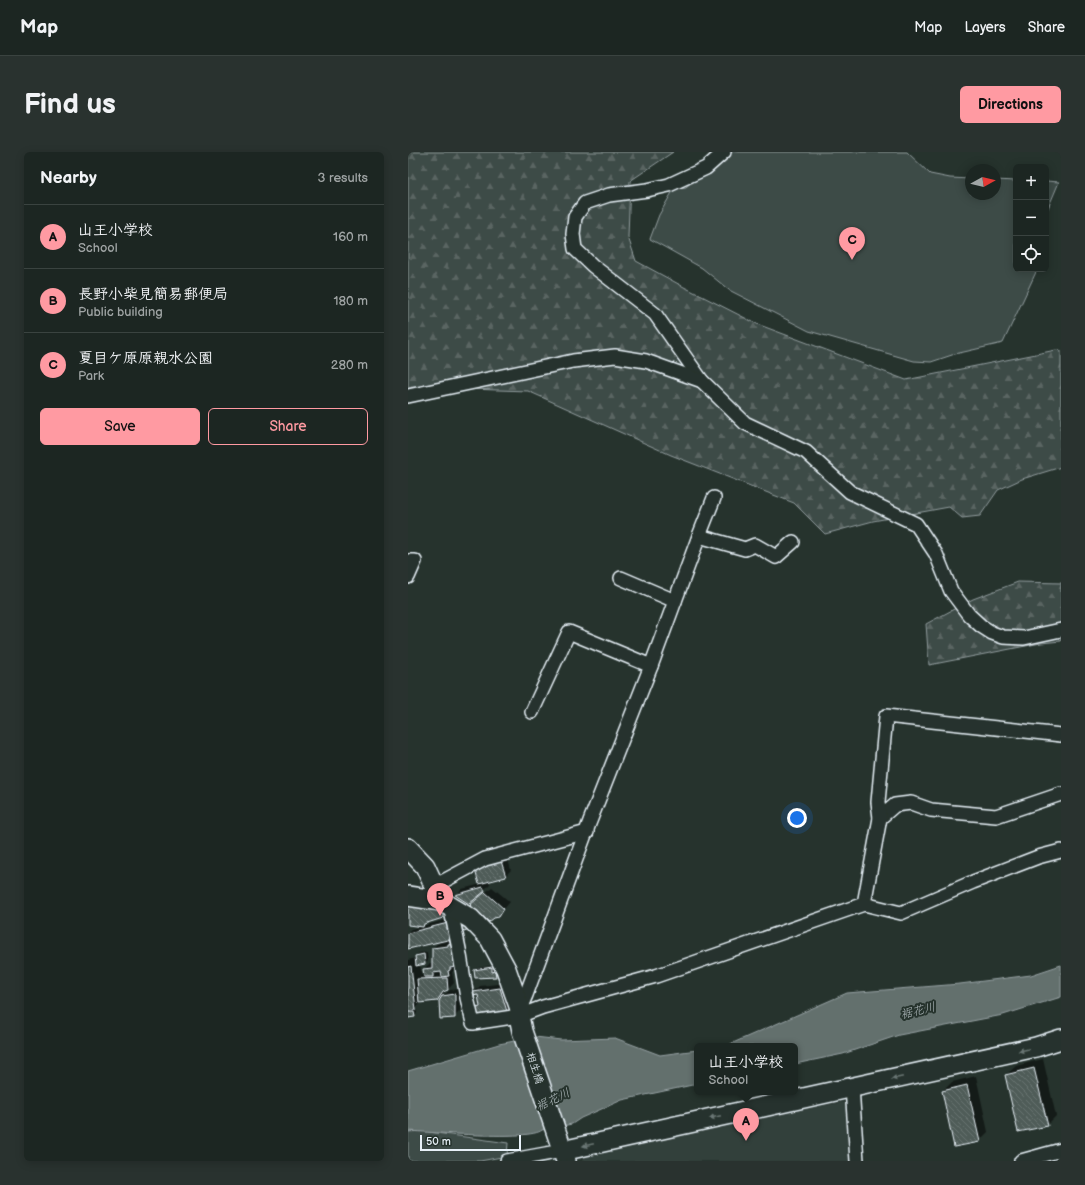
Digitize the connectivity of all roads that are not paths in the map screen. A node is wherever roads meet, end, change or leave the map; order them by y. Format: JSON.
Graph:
{"nodes":[{"id":1,"x":724,"y":152,"type":"edge"},
{"id":2,"x":702,"y":381,"type":"junction"},
{"id":3,"x":408,"y":396,"type":"edge"},
{"id":4,"x":714,"y":498,"type":"dead end"},
{"id":5,"x":699,"y":536,"type":"junction"},
{"id":6,"x":793,"y":542,"type":"dead end"},
{"id":7,"x":408,"y":561,"type":"edge"},
{"id":8,"x":408,"y":577,"type":"edge"},
{"id":9,"x":621,"y":578,"type":"dead end"},
{"id":10,"x":675,"y":601,"type":"junction"},
{"id":11,"x":1061,"y":630,"type":"edge"},
{"id":12,"x":651,"y":666,"type":"junction"},
{"id":13,"x":532,"y":712,"type":"dead end"},
{"id":14,"x":1061,"y":735,"type":"edge"},
{"id":15,"x":1061,"y":794,"type":"edge"},
{"id":16,"x":880,"y":818,"type":"junction"},
{"id":17,"x":587,"y":832,"type":"junction"},
{"id":18,"x":408,"y":848,"type":"edge"},
{"id":19,"x":1061,"y":851,"type":"edge"},
{"id":20,"x":408,"y":896,"type":"edge"},
{"id":21,"x":443,"y":899,"type":"junction"},
{"id":22,"x":864,"y":904,"type":"junction"},
{"id":23,"x":520,"y":1019,"type":"junction"},
{"id":24,"x":1061,"y":1039,"type":"edge"},
{"id":25,"x":852,"y":1087,"type":"junction"},
{"id":26,"x":562,"y":1150,"type":"edge"},
{"id":27,"x":1061,"y":1150,"type":"edge"},
{"id":28,"x":507,"y":1161,"type":"edge"},
{"id":29,"x":857,"y":1161,"type":"edge"},
{"id":30,"x":1021,"y":1161,"type":"edge"}],
"edges":[{"from":1,"to":2,"type":"street"},
{"from":2,"to":3,"type":"street"},
{"from":2,"to":11,"type":"street"},
{"from":4,"to":5,"type":"street"},
{"from":5,"to":6,"type":"street"},
{"from":5,"to":10,"type":"street"},
{"from":7,"to":8,"type":"street"},
{"from":9,"to":10,"type":"street"},
{"from":10,"to":12,"type":"street"},
{"from":12,"to":13,"type":"street"},
{"from":12,"to":17,"type":"street"},
{"from":14,"to":16,"type":"street"},
{"from":15,"to":16,"type":"street"},
{"from":16,"to":22,"type":"street"},
{"from":17,"to":21,"type":"street"},
{"from":17,"to":23,"type":"street"},
{"from":18,"to":21,"type":"street"},
{"from":19,"to":22,"type":"street"},
{"from":20,"to":21,"type":"street"},
{"from":21,"to":23,"type":"street","name":"相生橋"},
{"from":21,"to":23,"type":"street"},
{"from":22,"to":23,"type":"street"},
{"from":23,"to":26,"type":"street","name":"相生橋"},
{"from":24,"to":25,"type":"street","one_way":true},
{"from":25,"to":26,"type":"street","one_way":true},
{"from":25,"to":29,"type":"street"},
{"from":26,"to":28,"type":"street"},
{"from":27,"to":30,"type":"street"}]}
